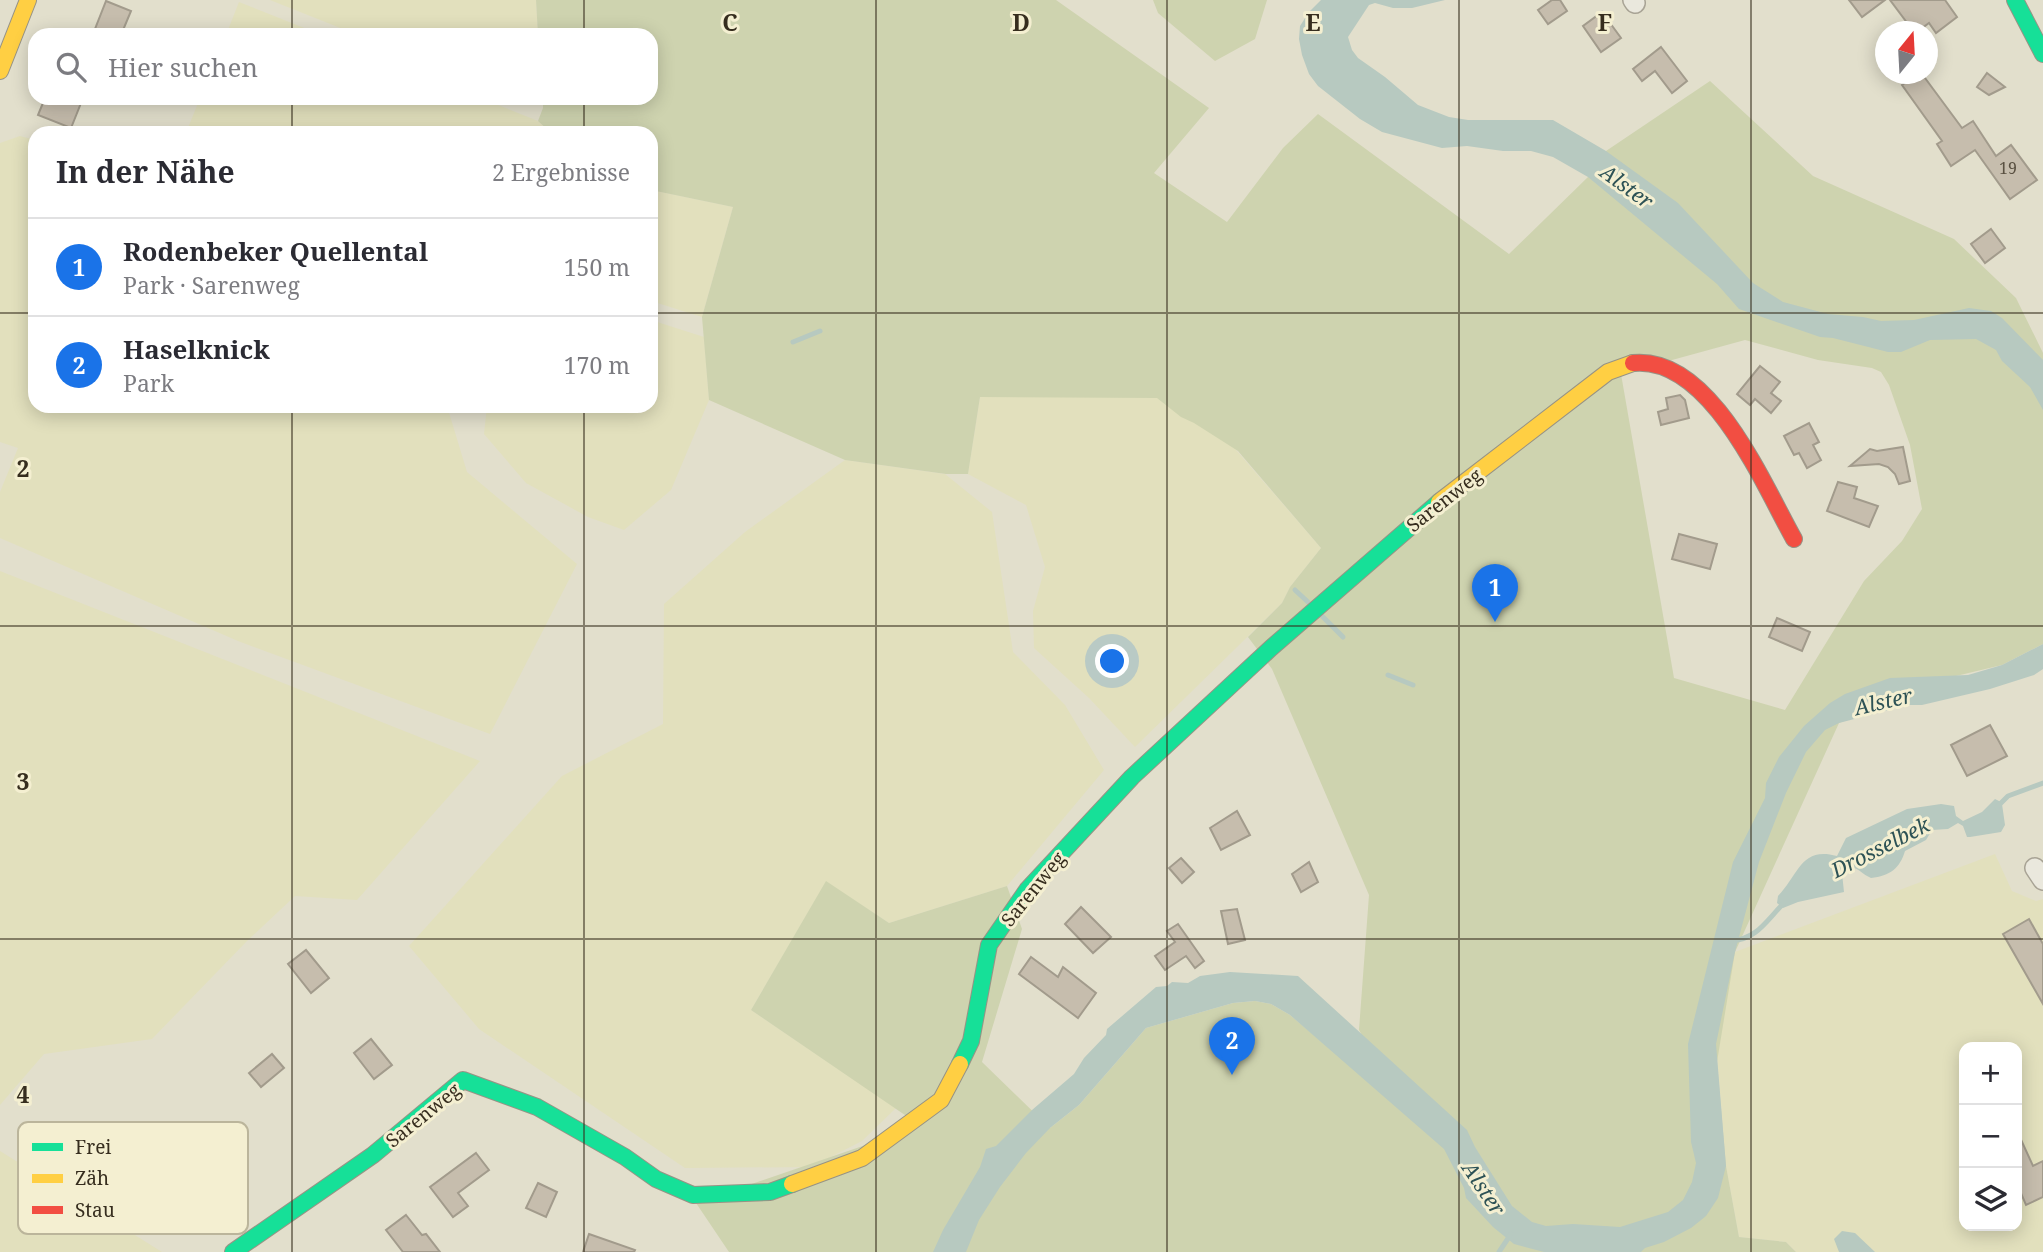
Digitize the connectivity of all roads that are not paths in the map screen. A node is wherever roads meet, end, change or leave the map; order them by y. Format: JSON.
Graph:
{"nodes":[{"id":1,"x":29,"y":0,"type":"edge"},
{"id":2,"x":2015,"y":0,"type":"edge"},
{"id":3,"x":0,"y":17,"type":"edge"},
{"id":4,"x":19,"y":24,"type":"junction"},
{"id":5,"x":2043,"y":54,"type":"edge"},
{"id":6,"x":0,"y":71,"type":"edge"},
{"id":7,"x":1794,"y":539,"type":"dead end"},
{"id":8,"x":233,"y":1252,"type":"edge"}],
"edges":[{"from":1,"to":4,"type":"street"},
{"from":2,"to":5,"type":"street"},
{"from":3,"to":4,"type":"street"},
{"from":4,"to":6,"type":"street"},
{"from":7,"to":8,"type":"street","name":"Sarenweg"}]}
